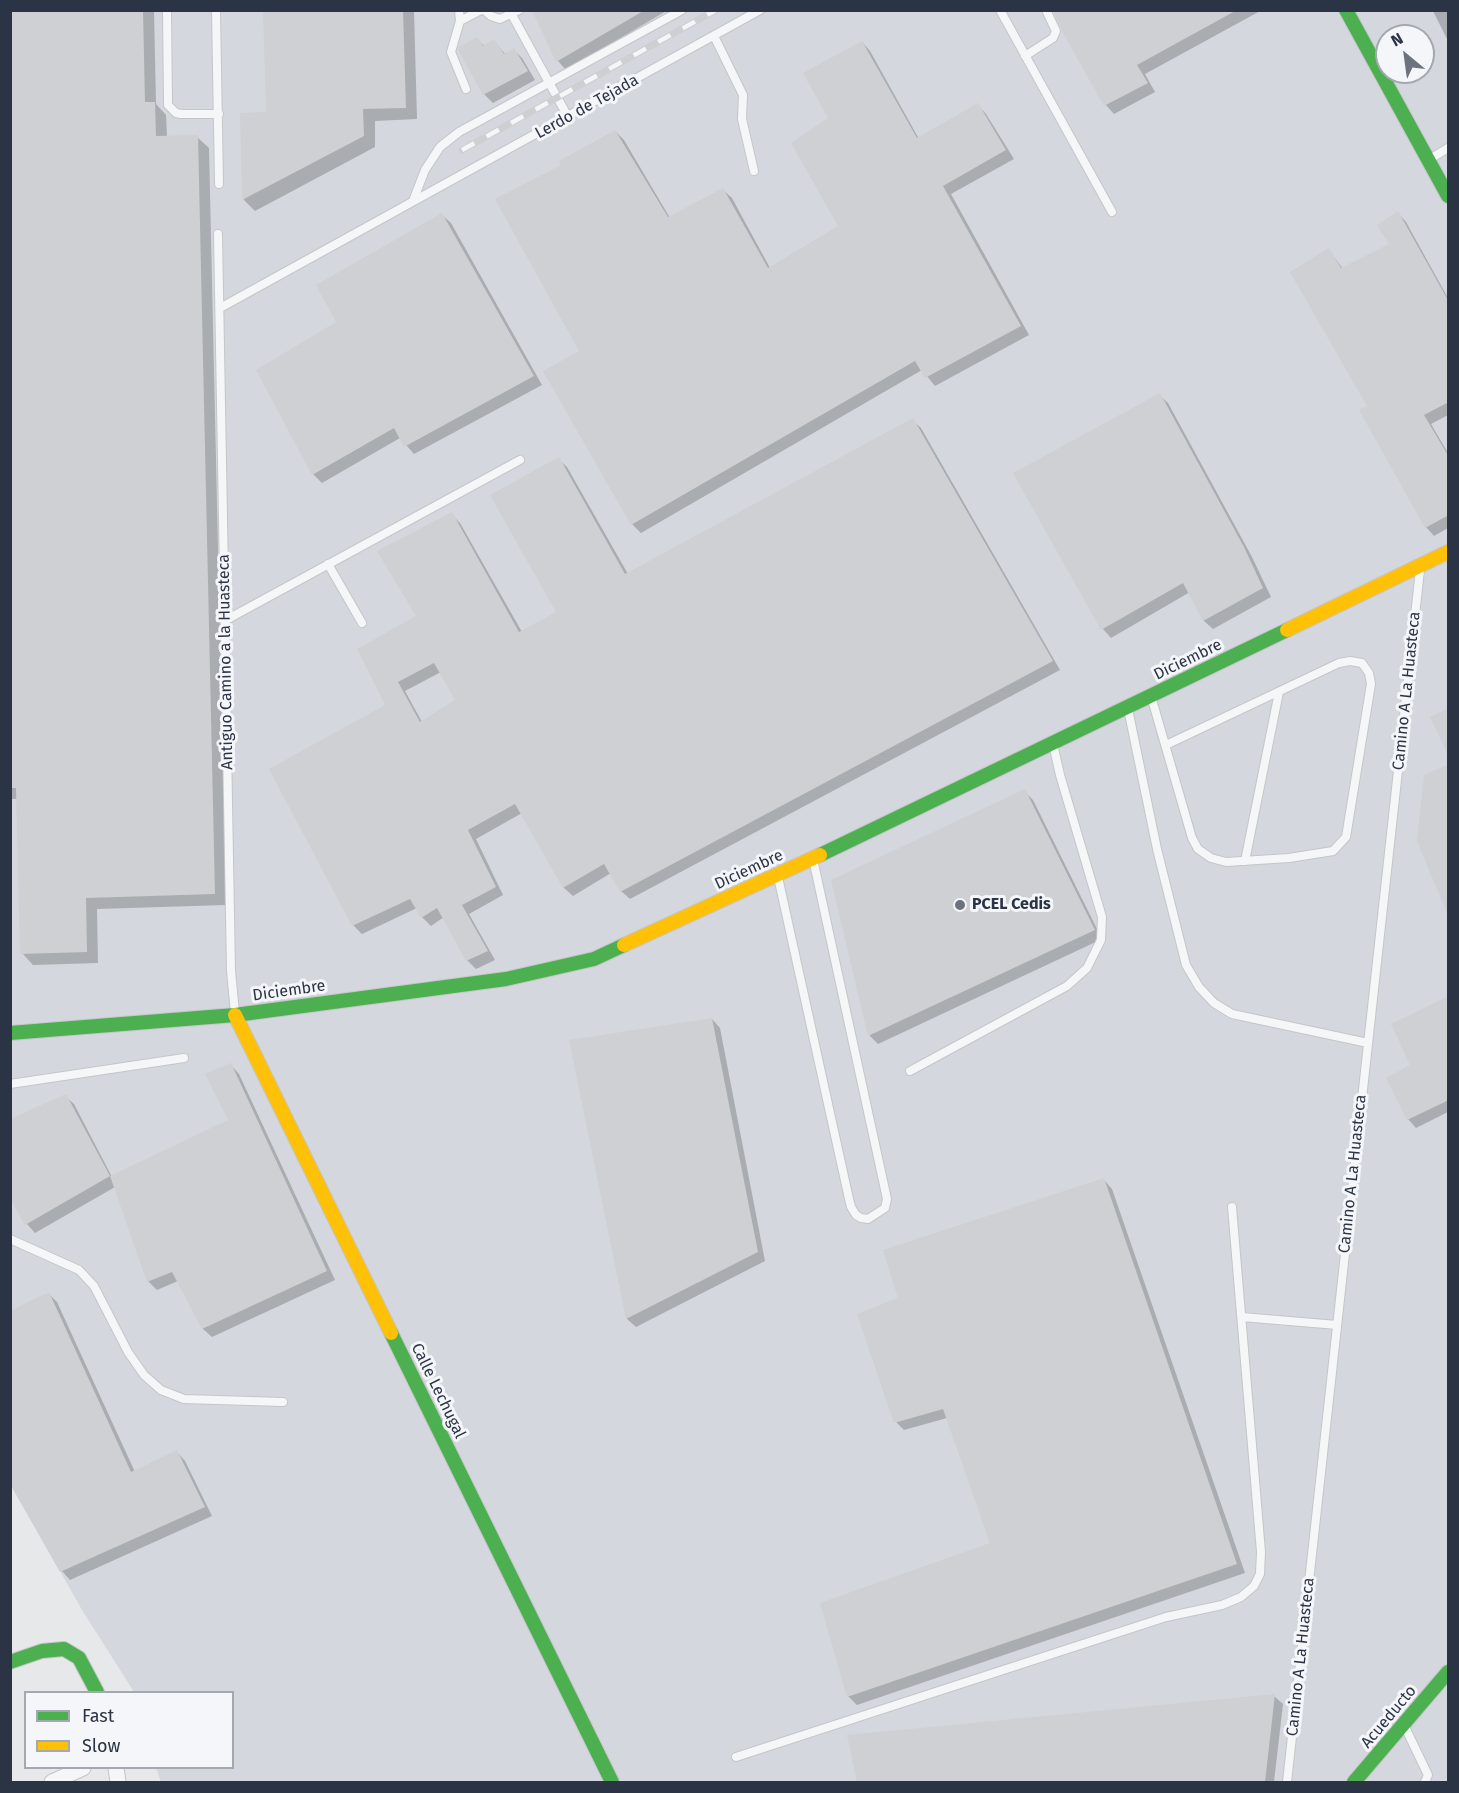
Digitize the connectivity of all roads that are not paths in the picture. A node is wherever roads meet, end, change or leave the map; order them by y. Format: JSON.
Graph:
{"nodes":[{"id":1,"x":167,"y":10,"type":"edge"},
{"id":2,"x":216,"y":10,"type":"edge"},
{"id":3,"x":459,"y":10,"type":"edge"},
{"id":4,"x":482,"y":10,"type":"edge"},
{"id":5,"x":519,"y":10,"type":"edge"},
{"id":6,"x":682,"y":10,"type":"edge"},
{"id":7,"x":760,"y":10,"type":"edge"},
{"id":8,"x":1000,"y":10,"type":"edge"},
{"id":9,"x":1046,"y":10,"type":"edge"},
{"id":10,"x":1346,"y":10,"type":"edge"},
{"id":11,"x":512,"y":15,"type":"junction"},
{"id":12,"x":460,"y":21,"type":"junction"},
{"id":13,"x":714,"y":36,"type":"junction"},
{"id":14,"x":1025,"y":56,"type":"junction"},
{"id":15,"x":550,"y":84,"type":"junction"},
{"id":16,"x":466,"y":89,"type":"dead end"},
{"id":17,"x":219,"y":114,"type":"junction"},
{"id":18,"x":568,"y":117,"type":"junction"},
{"id":19,"x":1449,"y":148,"type":"edge"},
{"id":20,"x":1428,"y":160,"type":"junction"},
{"id":21,"x":754,"y":171,"type":"dead end"},
{"id":22,"x":219,"y":184,"type":"dead end"},
{"id":23,"x":1449,"y":196,"type":"edge"},
{"id":24,"x":413,"y":201,"type":"junction"},
{"id":25,"x":1112,"y":212,"type":"dead end"},
{"id":26,"x":218,"y":234,"type":"dead end"},
{"id":27,"x":220,"y":308,"type":"junction"},
{"id":28,"x":520,"y":460,"type":"dead end"},
{"id":29,"x":1449,"y":552,"type":"edge"},
{"id":30,"x":328,"y":564,"type":"junction"},
{"id":31,"x":1421,"y":565,"type":"junction"},
{"id":32,"x":226,"y":620,"type":"junction"},
{"id":33,"x":362,"y":623,"type":"dead end"},
{"id":34,"x":1279,"y":692,"type":"junction"},
{"id":35,"x":1151,"y":696,"type":"junction"},
{"id":36,"x":1127,"y":707,"type":"junction"},
{"id":37,"x":1053,"y":743,"type":"junction"},
{"id":38,"x":1166,"y":745,"type":"junction"},
{"id":39,"x":813,"y":858,"type":"junction"},
{"id":40,"x":1245,"y":861,"type":"junction"},
{"id":41,"x":778,"y":875,"type":"junction"},
{"id":42,"x":235,"y":1015,"type":"junction"},
{"id":43,"x":10,"y":1033,"type":"edge"},
{"id":44,"x":1368,"y":1043,"type":"junction"},
{"id":45,"x":184,"y":1058,"type":"dead end"},
{"id":46,"x":910,"y":1071,"type":"dead end"},
{"id":47,"x":10,"y":1084,"type":"edge"},
{"id":48,"x":1232,"y":1207,"type":"dead end"},
{"id":49,"x":10,"y":1239,"type":"edge"},
{"id":50,"x":1242,"y":1317,"type":"junction"},
{"id":51,"x":1337,"y":1325,"type":"junction"},
{"id":52,"x":283,"y":1402,"type":"dead end"},
{"id":53,"x":10,"y":1662,"type":"edge"},
{"id":54,"x":1449,"y":1672,"type":"edge"},
{"id":55,"x":96,"y":1691,"type":"edge"},
{"id":56,"x":1404,"y":1725,"type":"junction"},
{"id":57,"x":735,"y":1757,"type":"dead end"},
{"id":58,"x":79,"y":1769,"type":"edge"},
{"id":59,"x":1358,"y":1781,"type":"edge"},
{"id":60,"x":52,"y":1782,"type":"edge"},
{"id":61,"x":612,"y":1782,"type":"edge"},
{"id":62,"x":1287,"y":1782,"type":"edge"},
{"id":63,"x":1425,"y":1782,"type":"edge"}],
"edges":[{"from":1,"to":17,"type":"lane"},
{"from":2,"to":17,"type":"lane"},
{"from":3,"to":12,"type":"lane"},
{"from":4,"to":11,"type":"lane"},
{"from":4,"to":12,"type":"lane"},
{"from":5,"to":11,"type":"lane"},
{"from":6,"to":15,"type":"lane"},
{"from":7,"to":13,"type":"lane","name":"Lerdo de Tejada"},
{"from":8,"to":14,"type":"lane"},
{"from":9,"to":14,"type":"lane"},
{"from":10,"to":20,"type":"street"},
{"from":11,"to":15,"type":"lane"},
{"from":12,"to":16,"type":"lane"},
{"from":13,"to":18,"type":"lane","name":"Lerdo de Tejada"},
{"from":13,"to":21,"type":"lane"},
{"from":14,"to":25,"type":"lane"},
{"from":15,"to":18,"type":"lane"},
{"from":15,"to":24,"type":"lane"},
{"from":17,"to":22,"type":"lane"},
{"from":18,"to":24,"type":"lane","name":"Lerdo de Tejada"},
{"from":19,"to":20,"type":"lane"},
{"from":20,"to":23,"type":"street"},
{"from":24,"to":27,"type":"lane","name":"Lerdo de Tejada"},
{"from":26,"to":27,"type":"lane","name":"Antiguo Camino a la Huasteca"},
{"from":27,"to":32,"type":"lane","name":"Antiguo Camino a la Huasteca"},
{"from":28,"to":30,"type":"lane"},
{"from":29,"to":31,"type":"street","name":"Diciembre"},
{"from":30,"to":32,"type":"lane"},
{"from":30,"to":33,"type":"lane"},
{"from":31,"to":35,"type":"street","name":"Diciembre"},
{"from":31,"to":44,"type":"lane","name":"Camino A La Huasteca"},
{"from":32,"to":42,"type":"lane","name":"Antiguo Camino a la Huasteca"},
{"from":34,"to":38,"type":"lane"},
{"from":34,"to":40,"type":"lane"},
{"from":34,"to":40,"type":"lane"},
{"from":35,"to":36,"type":"street","name":"Diciembre"},
{"from":35,"to":38,"type":"lane"},
{"from":36,"to":37,"type":"street","name":"Diciembre"},
{"from":36,"to":44,"type":"lane"},
{"from":37,"to":39,"type":"street","name":"Diciembre"},
{"from":37,"to":46,"type":"lane"},
{"from":38,"to":40,"type":"lane"},
{"from":39,"to":41,"type":"street","name":"Diciembre"},
{"from":39,"to":41,"type":"lane"},
{"from":41,"to":42,"type":"street","name":"Diciembre"},
{"from":42,"to":43,"type":"street","name":"Diciembre"},
{"from":42,"to":61,"type":"street","name":"Calle Lechugal"},
{"from":44,"to":51,"type":"lane","name":"Camino A La Huasteca"},
{"from":45,"to":47,"type":"lane"},
{"from":48,"to":50,"type":"lane"},
{"from":49,"to":52,"type":"lane"},
{"from":50,"to":51,"type":"lane"},
{"from":50,"to":57,"type":"lane"},
{"from":51,"to":62,"type":"lane","name":"Camino A La Huasteca"},
{"from":53,"to":55,"type":"street"},
{"from":54,"to":56,"type":"street","name":"Acueducto"},
{"from":56,"to":59,"type":"street","name":"Acueducto"},
{"from":56,"to":63,"type":"lane"},
{"from":58,"to":60,"type":"street"}]}
